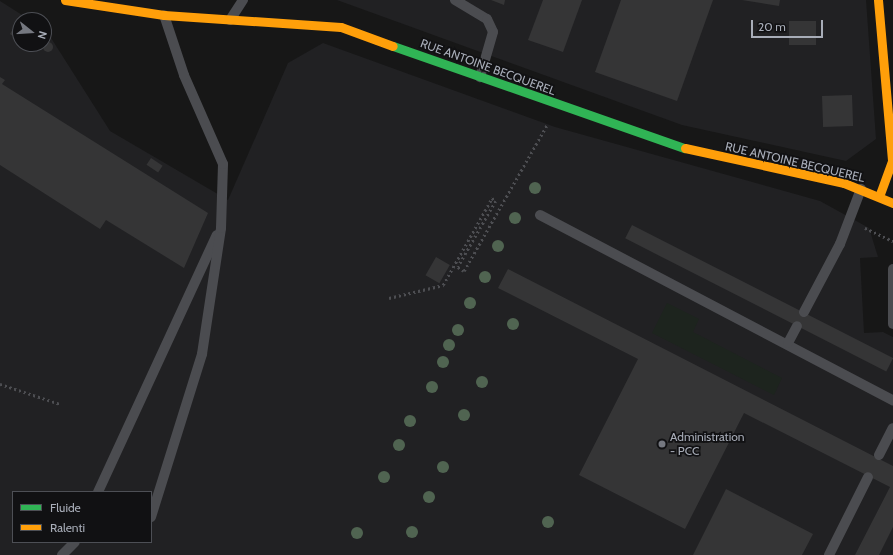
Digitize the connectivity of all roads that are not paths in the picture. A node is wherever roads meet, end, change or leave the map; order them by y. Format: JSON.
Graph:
{"nodes":[{"id":1,"x":66,"y":0,"type":"edge"},
{"id":2,"x":243,"y":0,"type":"edge"},
{"id":3,"x":455,"y":0,"type":"edge"},
{"id":4,"x":878,"y":0,"type":"edge"},
{"id":5,"x":164,"y":15,"type":"junction"},
{"id":6,"x":228,"y":22,"type":"junction"},
{"id":7,"x":480,"y":77,"type":"junction"},
{"id":8,"x":861,"y":189,"type":"junction"},
{"id":9,"x":879,"y":196,"type":"junction"},
{"id":10,"x":893,"y":203,"type":"edge"},
{"id":11,"x":540,"y":216,"type":"dead end"},
{"id":12,"x":221,"y":228,"type":"junction"},
{"id":13,"x":893,"y":269,"type":"edge"},
{"id":14,"x":804,"y":312,"type":"dead end"},
{"id":15,"x":893,"y":324,"type":"edge"},
{"id":16,"x":797,"y":326,"type":"dead end"},
{"id":17,"x":788,"y":343,"type":"junction"},
{"id":18,"x":893,"y":400,"type":"edge"},
{"id":19,"x":893,"y":428,"type":"edge"},
{"id":20,"x":879,"y":455,"type":"dead end"},
{"id":21,"x":868,"y":477,"type":"dead end"},
{"id":22,"x":98,"y":491,"type":"edge"},
{"id":23,"x":152,"y":514,"type":"edge"},
{"id":24,"x":74,"y":543,"type":"edge"},
{"id":25,"x":62,"y":555,"type":"edge"},
{"id":26,"x":829,"y":555,"type":"edge"}],
"edges":[{"from":1,"to":5,"type":"street","name":"RUE ANTOINE BECQUEREL"},
{"from":2,"to":6,"type":"lane"},
{"from":3,"to":7,"type":"lane"},
{"from":4,"to":9,"type":"street"},
{"from":5,"to":6,"type":"street","name":"RUE ANTOINE BECQUEREL"},
{"from":5,"to":12,"type":"lane"},
{"from":6,"to":7,"type":"street","name":"RUE ANTOINE BECQUEREL"},
{"from":7,"to":8,"type":"street","name":"RUE ANTOINE BECQUEREL"},
{"from":8,"to":9,"type":"street","name":"RUE ANTOINE BECQUEREL"},
{"from":8,"to":14,"type":"lane"},
{"from":9,"to":10,"type":"street","name":"RUE ANTOINE BECQUEREL"},
{"from":11,"to":17,"type":"lane"},
{"from":12,"to":22,"type":"lane"},
{"from":12,"to":23,"type":"lane"},
{"from":13,"to":15,"type":"lane"},
{"from":16,"to":17,"type":"lane"},
{"from":17,"to":18,"type":"lane"},
{"from":19,"to":20,"type":"lane"},
{"from":21,"to":26,"type":"lane"},
{"from":24,"to":25,"type":"lane"}]}
